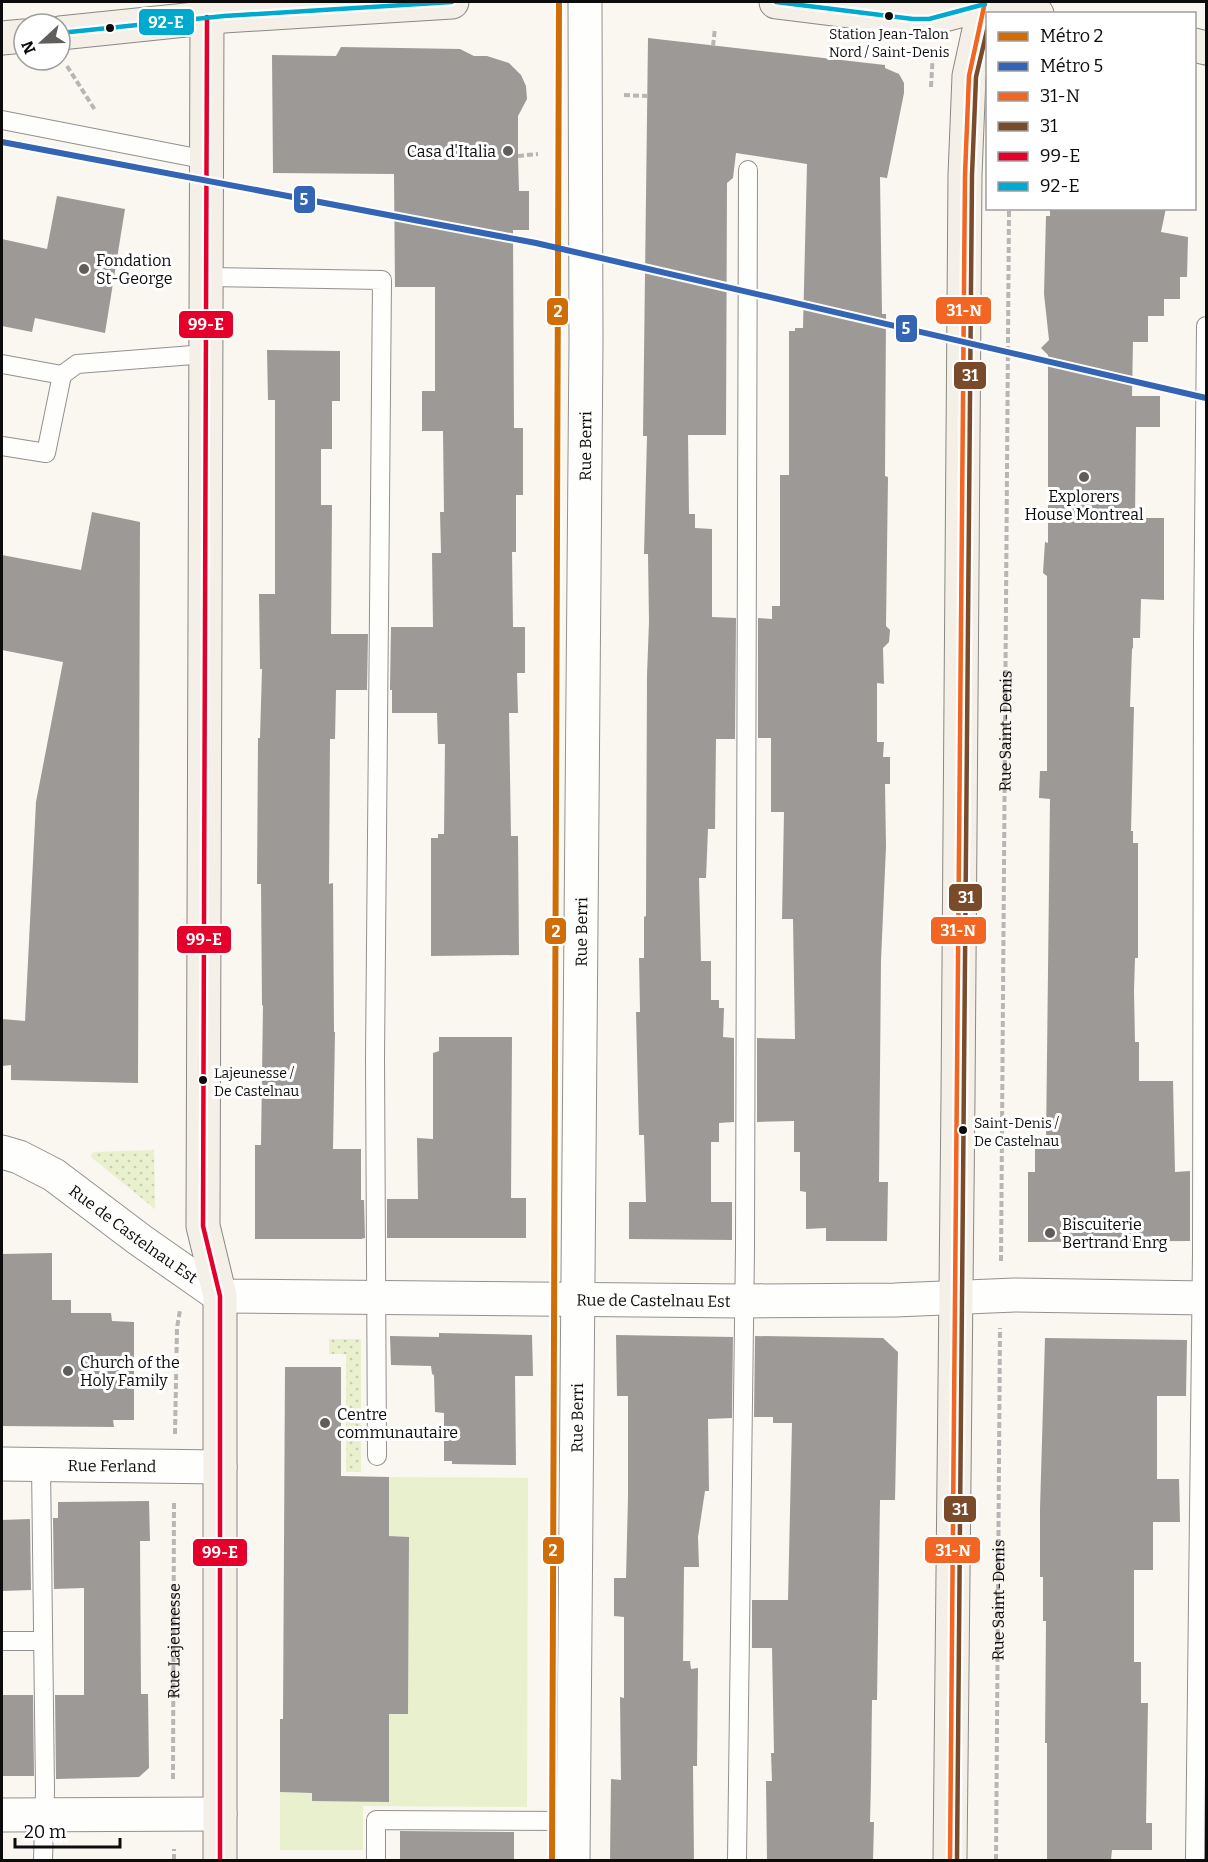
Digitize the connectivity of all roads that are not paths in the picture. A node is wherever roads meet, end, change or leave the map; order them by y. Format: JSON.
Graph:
{"nodes":[{"id":1,"x":453,"y":2,"type":"edge"},
{"id":2,"x":585,"y":2,"type":"edge"},
{"id":3,"x":776,"y":2,"type":"edge"},
{"id":4,"x":984,"y":2,"type":"edge"},
{"id":5,"x":1028,"y":12,"type":"edge"},
{"id":6,"x":207,"y":17,"type":"junction"},
{"id":7,"x":72,"y":32,"type":"edge"},
{"id":8,"x":2,"y":120,"type":"edge"},
{"id":9,"x":207,"y":159,"type":"junction"},
{"id":10,"x":748,"y":170,"type":"dead end"},
{"id":11,"x":207,"y":277,"type":"junction"},
{"id":12,"x":1206,"y":326,"type":"edge"},
{"id":13,"x":206,"y":354,"type":"junction"},
{"id":14,"x":2,"y":364,"type":"edge"},
{"id":15,"x":62,"y":375,"type":"junction"},
{"id":16,"x":2,"y":446,"type":"edge"},
{"id":17,"x":2,"y":1152,"type":"edge"},
{"id":18,"x":220,"y":1296,"type":"junction"},
{"id":19,"x":956,"y":1297,"type":"junction"},
{"id":20,"x":377,"y":1298,"type":"junction"},
{"id":21,"x":1204,"y":1298,"type":"edge"},
{"id":22,"x":578,"y":1299,"type":"junction"},
{"id":23,"x":743,"y":1301,"type":"junction"},
{"id":24,"x":377,"y":1456,"type":"dead end"},
{"id":25,"x":2,"y":1464,"type":"edge"},
{"id":26,"x":41,"y":1464,"type":"junction"},
{"id":27,"x":220,"y":1467,"type":"junction"},
{"id":28,"x":2,"y":1641,"type":"edge"},
{"id":29,"x":43,"y":1641,"type":"junction"},
{"id":30,"x":220,"y":1814,"type":"junction"},
{"id":31,"x":2,"y":1815,"type":"edge"},
{"id":32,"x":43,"y":1815,"type":"junction"},
{"id":33,"x":573,"y":1821,"type":"junction"},
{"id":34,"x":43,"y":1860,"type":"edge"},
{"id":35,"x":220,"y":1860,"type":"edge"},
{"id":36,"x":376,"y":1860,"type":"edge"},
{"id":37,"x":573,"y":1860,"type":"edge"},
{"id":38,"x":737,"y":1860,"type":"edge"},
{"id":39,"x":950,"y":1860,"type":"edge"},
{"id":40,"x":1195,"y":1860,"type":"edge"}],
"edges":[{"from":1,"to":6,"type":"main road"},
{"from":2,"to":22,"type":"street","name":"Rue Berri"},
{"from":3,"to":4,"type":"main road"},
{"from":4,"to":5,"type":"main road"},
{"from":4,"to":19,"type":"main road"},
{"from":6,"to":7,"type":"main road"},
{"from":6,"to":9,"type":"main road"},
{"from":8,"to":9,"type":"lane"},
{"from":9,"to":11,"type":"main road"},
{"from":10,"to":23,"type":"lane"},
{"from":11,"to":13,"type":"main road"},
{"from":11,"to":20,"type":"lane"},
{"from":12,"to":21,"type":"lane"},
{"from":13,"to":15,"type":"lane"},
{"from":13,"to":18,"type":"main road"},
{"from":14,"to":15,"type":"lane"},
{"from":15,"to":16,"type":"lane"},
{"from":17,"to":18,"type":"street","name":"Rue de Castelnau Est"},
{"from":18,"to":20,"type":"street","name":"Rue de Castelnau Est"},
{"from":18,"to":27,"type":"main road"},
{"from":19,"to":21,"type":"street","name":"Rue de Castelnau Est"},
{"from":19,"to":23,"type":"street","name":"Rue de Castelnau Est"},
{"from":19,"to":39,"type":"main road"},
{"from":20,"to":22,"type":"street","name":"Rue de Castelnau Est"},
{"from":20,"to":24,"type":"lane"},
{"from":21,"to":40,"type":"lane"},
{"from":22,"to":23,"type":"street","name":"Rue de Castelnau Est"},
{"from":22,"to":33,"type":"street","name":"Rue Berri"},
{"from":23,"to":38,"type":"lane"},
{"from":25,"to":26,"type":"street","name":"Rue Ferland"},
{"from":26,"to":27,"type":"street","name":"Rue Ferland"},
{"from":26,"to":29,"type":"lane"},
{"from":27,"to":30,"type":"main road"},
{"from":28,"to":29,"type":"lane"},
{"from":29,"to":32,"type":"lane"},
{"from":30,"to":32,"type":"street"},
{"from":30,"to":35,"type":"main road"},
{"from":31,"to":32,"type":"street"},
{"from":32,"to":34,"type":"lane"},
{"from":33,"to":36,"type":"lane"},
{"from":33,"to":37,"type":"street","name":"Rue Berri"}]}
